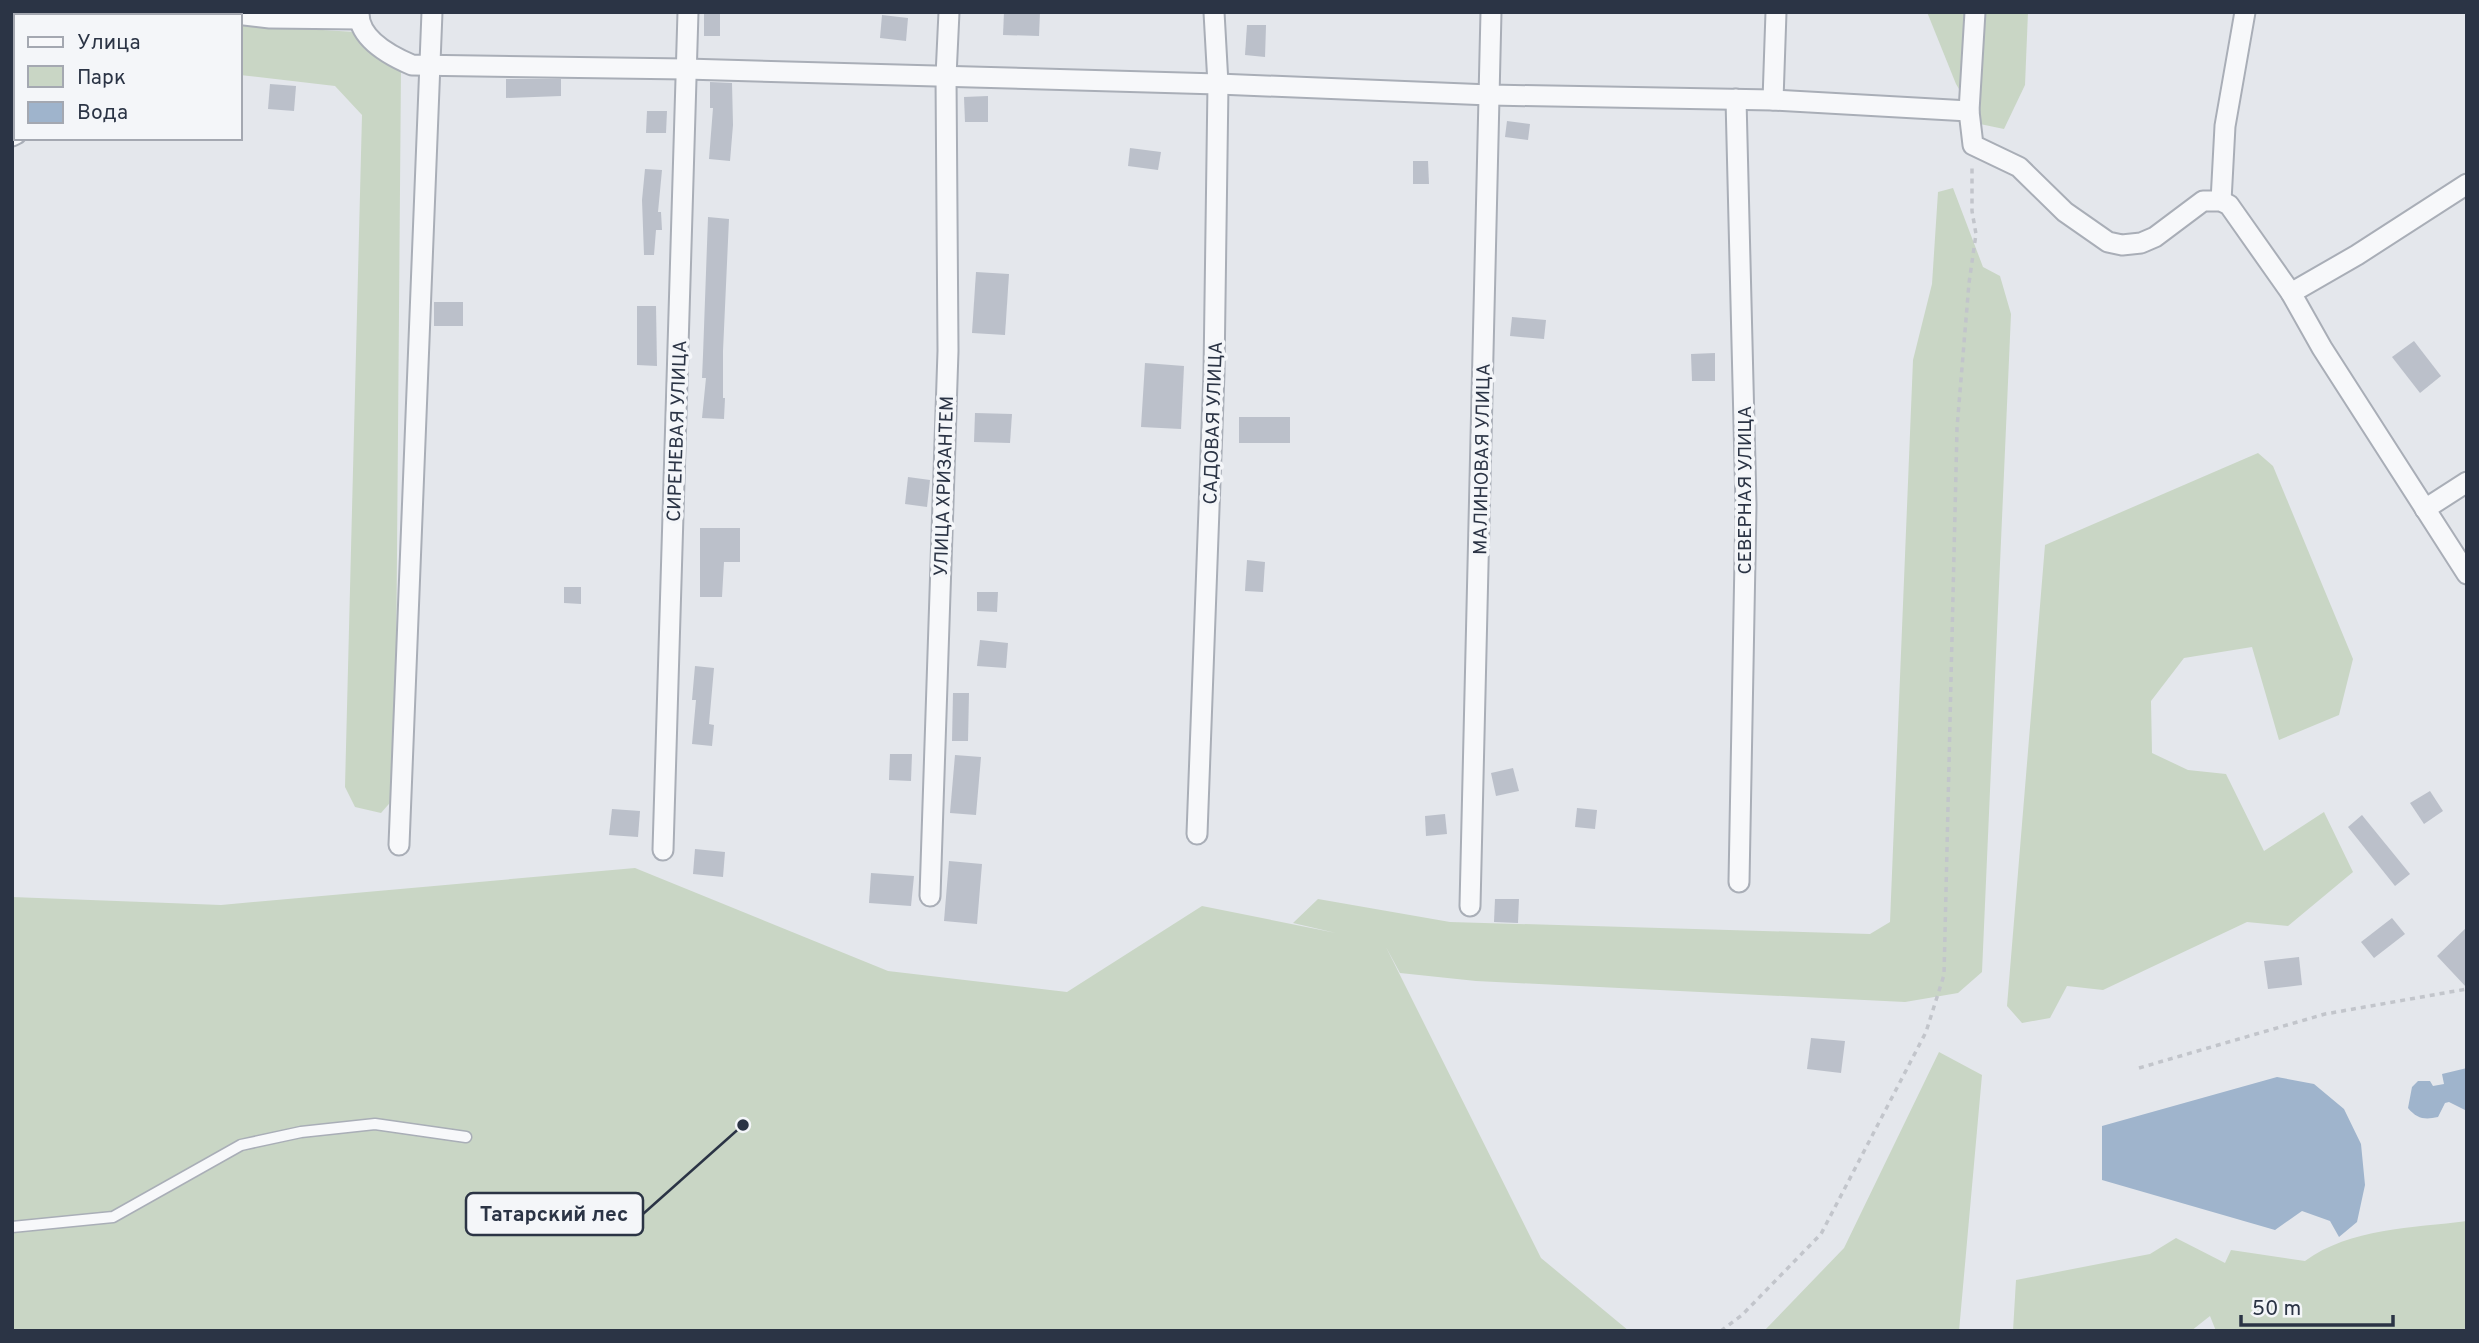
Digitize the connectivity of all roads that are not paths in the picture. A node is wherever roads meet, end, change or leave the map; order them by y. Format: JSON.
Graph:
{"nodes":[{"id":1,"x":432,"y":12,"type":"edge"},
{"id":2,"x":688,"y":12,"type":"edge"},
{"id":3,"x":949,"y":12,"type":"edge"},
{"id":4,"x":1214,"y":12,"type":"edge"},
{"id":5,"x":1491,"y":12,"type":"edge"},
{"id":6,"x":1776,"y":12,"type":"edge"},
{"id":7,"x":1975,"y":12,"type":"edge"},
{"id":8,"x":2245,"y":12,"type":"edge"},
{"id":9,"x":242,"y":15,"type":"edge"},
{"id":10,"x":359,"y":16,"type":"edge"},
{"id":11,"x":430,"y":66,"type":"junction"},
{"id":12,"x":686,"y":69,"type":"junction"},
{"id":13,"x":946,"y":76,"type":"junction"},
{"id":14,"x":1218,"y":84,"type":"junction"},
{"id":15,"x":1490,"y":95,"type":"junction"},
{"id":16,"x":1737,"y":99,"type":"junction"},
{"id":17,"x":1773,"y":100,"type":"junction"},
{"id":18,"x":1969,"y":111,"type":"junction"},
{"id":19,"x":2467,"y":184,"type":"edge"},
{"id":20,"x":2221,"y":201,"type":"junction"},
{"id":21,"x":2291,"y":293,"type":"junction"},
{"id":22,"x":2467,"y":482,"type":"edge"},
{"id":23,"x":2425,"y":509,"type":"junction"},
{"id":24,"x":2467,"y":574,"type":"edge"},
{"id":25,"x":1197,"y":834,"type":"dead end"},
{"id":26,"x":398,"y":845,"type":"dead end"},
{"id":27,"x":663,"y":850,"type":"dead end"},
{"id":28,"x":1739,"y":882,"type":"dead end"},
{"id":29,"x":930,"y":896,"type":"dead end"},
{"id":30,"x":1469,"y":906,"type":"dead end"},
{"id":31,"x":466,"y":1137,"type":"dead end"},
{"id":32,"x":12,"y":1227,"type":"edge"}],
"edges":[{"from":1,"to":11,"type":"street"},
{"from":2,"to":12,"type":"street","name":"СИРЕНЕВАЯ УЛИЦА"},
{"from":3,"to":13,"type":"street","name":"УЛИЦА ХРИЗАНТЕМ"},
{"from":4,"to":14,"type":"street","name":"САДОВАЯ УЛИЦА"},
{"from":5,"to":15,"type":"street","name":"МАЛИНОВАЯ УЛИЦА"},
{"from":6,"to":17,"type":"street"},
{"from":7,"to":18,"type":"street"},
{"from":8,"to":20,"type":"street"},
{"from":9,"to":10,"type":"street"},
{"from":10,"to":11,"type":"street"},
{"from":11,"to":12,"type":"street"},
{"from":11,"to":26,"type":"street"},
{"from":12,"to":13,"type":"street"},
{"from":12,"to":27,"type":"street","name":"СИРЕНЕВАЯ УЛИЦА"},
{"from":13,"to":14,"type":"street"},
{"from":13,"to":29,"type":"street","name":"УЛИЦА ХРИЗАНТЕМ"},
{"from":14,"to":15,"type":"street"},
{"from":14,"to":25,"type":"street","name":"САДОВАЯ УЛИЦА"},
{"from":15,"to":16,"type":"street"},
{"from":15,"to":30,"type":"street","name":"МАЛИНОВАЯ УЛИЦА"},
{"from":16,"to":17,"type":"street"},
{"from":16,"to":28,"type":"street","name":"СЕВЕРНАЯ УЛИЦА"},
{"from":17,"to":18,"type":"street"},
{"from":18,"to":20,"type":"street"},
{"from":19,"to":21,"type":"street"},
{"from":20,"to":21,"type":"street"},
{"from":21,"to":23,"type":"street"},
{"from":22,"to":23,"type":"street"},
{"from":23,"to":24,"type":"street"},
{"from":31,"to":32,"type":"lane"}]}
